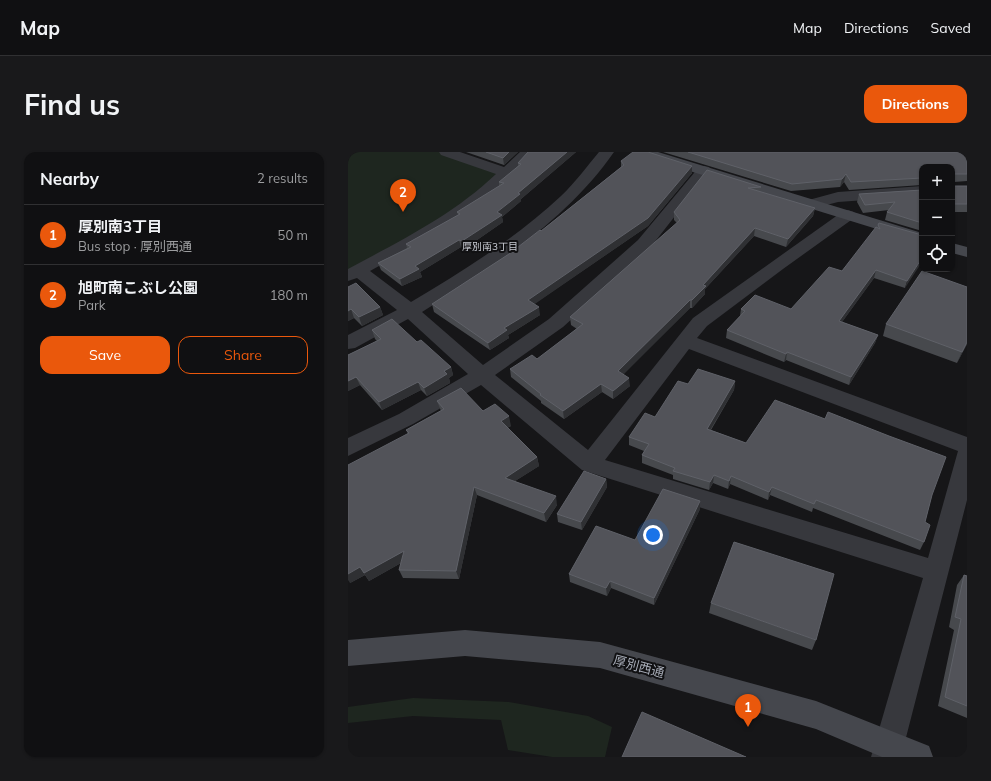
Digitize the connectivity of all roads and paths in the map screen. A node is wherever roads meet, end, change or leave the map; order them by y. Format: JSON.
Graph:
{"nodes":[{"id":1,"x":446,"y":152,"type":"edge"},
{"id":2,"x":528,"y":152,"type":"edge"},
{"id":3,"x":607,"y":152,"type":"edge"},
{"id":4,"x":643,"y":152,"type":"edge"},
{"id":5,"x":704,"y":170,"type":"junction"},
{"id":6,"x":507,"y":173,"type":"junction"},
{"id":7,"x":919,"y":190,"type":"edge"},
{"id":8,"x":811,"y":204,"type":"junction"},
{"id":9,"x":848,"y":215,"type":"junction"},
{"id":10,"x":919,"y":237,"type":"edge"},
{"id":11,"x":955,"y":249,"type":"edge"},
{"id":12,"x":967,"y":252,"type":"edge"},
{"id":13,"x":354,"y":273,"type":"edge"},
{"id":14,"x":410,"y":311,"type":"junction"},
{"id":15,"x":686,"y":341,"type":"junction"},
{"id":16,"x":348,"y":343,"type":"edge"},
{"id":17,"x":482,"y":375,"type":"junction"},
{"id":18,"x":967,"y":446,"type":"edge"},
{"id":19,"x":348,"y":448,"type":"edge"},
{"id":20,"x":967,"y":455,"type":"edge"},
{"id":21,"x":590,"y":464,"type":"junction"},
{"id":22,"x":937,"y":572,"type":"junction"},
{"id":23,"x":348,"y":653,"type":"edge"},
{"id":24,"x":888,"y":751,"type":"edge"},
{"id":25,"x":918,"y":757,"type":"edge"}],
"edges":[{"from":1,"to":6,"type":"street"},
{"from":2,"to":6,"type":"street"},
{"from":3,"to":14,"type":"street"},
{"from":4,"to":5,"type":"street"},
{"from":5,"to":8,"type":"street"},
{"from":5,"to":17,"type":"street"},
{"from":6,"to":13,"type":"street"},
{"from":7,"to":8,"type":"street"},
{"from":8,"to":9,"type":"street"},
{"from":9,"to":10,"type":"street"},
{"from":9,"to":15,"type":"street"},
{"from":11,"to":12,"type":"street"},
{"from":13,"to":14,"type":"street"},
{"from":14,"to":16,"type":"street"},
{"from":14,"to":17,"type":"street"},
{"from":15,"to":18,"type":"street"},
{"from":15,"to":21,"type":"street"},
{"from":17,"to":19,"type":"street"},
{"from":17,"to":21,"type":"street"},
{"from":20,"to":22,"type":"street"},
{"from":21,"to":22,"type":"street"},
{"from":22,"to":24,"type":"street"},
{"from":23,"to":24,"type":"street","name":"厚別西通"},
{"from":24,"to":25,"type":"street","name":"厚別西通"}]}
